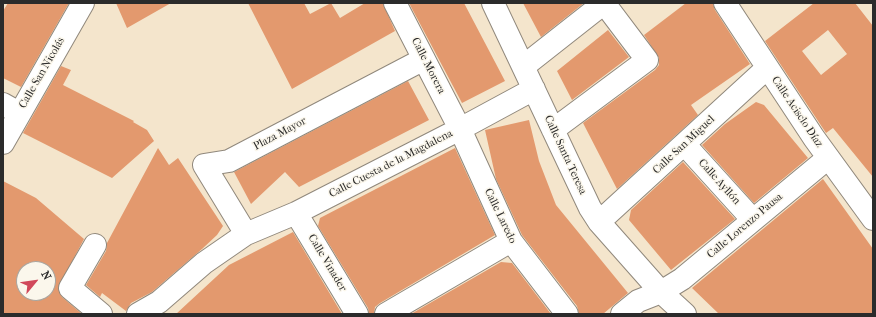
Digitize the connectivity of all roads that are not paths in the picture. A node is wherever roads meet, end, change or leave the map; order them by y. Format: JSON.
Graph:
{"nodes":[{"id":1,"x":395,"y":3,"type":"edge"},
{"id":2,"x":492,"y":3,"type":"edge"},
{"id":3,"x":604,"y":3,"type":"edge"},
{"id":4,"x":725,"y":3,"type":"edge"},
{"id":5,"x":75,"y":6,"type":"edge"},
{"id":6,"x":424,"y":59,"type":"junction"},
{"id":7,"x":524,"y":66,"type":"junction"},
{"id":8,"x":767,"y":68,"type":"junction"},
{"id":9,"x":534,"y":89,"type":"junction"},
{"id":10,"x":11,"y":109,"type":"edge"},
{"id":11,"x":460,"y":129,"type":"junction"},
{"id":12,"x":553,"y":130,"type":"junction"},
{"id":13,"x":3,"y":143,"type":"edge"},
{"id":14,"x":685,"y":145,"type":"junction"},
{"id":15,"x":828,"y":158,"type":"junction"},
{"id":16,"x":296,"y":213,"type":"junction"},
{"id":17,"x":873,"y":219,"type":"edge"},
{"id":18,"x":753,"y":220,"type":"junction"},
{"id":19,"x":599,"y":222,"type":"junction"},
{"id":20,"x":246,"y":234,"type":"junction"},
{"id":21,"x":511,"y":241,"type":"junction"},
{"id":22,"x":95,"y":245,"type":"dead end"},
{"id":23,"x":661,"y":292,"type":"junction"},
{"id":24,"x":164,"y":308,"type":"edge"},
{"id":25,"x":101,"y":314,"type":"edge"},
{"id":26,"x":138,"y":314,"type":"edge"},
{"id":27,"x":357,"y":314,"type":"edge"},
{"id":28,"x":386,"y":314,"type":"edge"},
{"id":29,"x":567,"y":314,"type":"edge"},
{"id":30,"x":622,"y":314,"type":"edge"},
{"id":31,"x":685,"y":314,"type":"edge"}],
"edges":[{"from":1,"to":6,"type":"street","name":"Calle Morera"},
{"from":2,"to":7,"type":"street","name":"Calle Santa Teresa"},
{"from":3,"to":7,"type":"street"},
{"from":3,"to":12,"type":"street"},
{"from":4,"to":8,"type":"street","name":"Calle Acisclo Díaz"},
{"from":5,"to":10,"type":"street","name":"Calle San Nicolás"},
{"from":6,"to":11,"type":"street","name":"Calle Morera"},
{"from":6,"to":20,"type":"street","name":"Plaza Mayor"},
{"from":7,"to":9,"type":"street","name":"Calle Santa Teresa"},
{"from":8,"to":14,"type":"street","name":"Calle San Miguel"},
{"from":8,"to":15,"type":"street","name":"Calle Acisclo Díaz"},
{"from":9,"to":11,"type":"street","name":"Calle Cuesta de la Magdalena"},
{"from":9,"to":12,"type":"street","name":"Calle Santa Teresa"},
{"from":10,"to":13,"type":"street","name":"Calle San Nicolás"},
{"from":11,"to":16,"type":"street","name":"Calle Cuesta de la Magdalena"},
{"from":11,"to":21,"type":"street","name":"Calle Laredo"},
{"from":12,"to":19,"type":"street","name":"Calle Santa Teresa"},
{"from":14,"to":18,"type":"street","name":"Calle Ayllón"},
{"from":14,"to":19,"type":"street","name":"Calle San Miguel"},
{"from":15,"to":17,"type":"street","name":"Calle Acisclo Díaz"},
{"from":15,"to":18,"type":"street","name":"Calle Lorenzo Pausa"},
{"from":16,"to":20,"type":"street","name":"Calle Cuesta de la Magdalena"},
{"from":16,"to":27,"type":"street","name":"Calle Vinader"},
{"from":18,"to":23,"type":"street","name":"Calle Lorenzo Pausa"},
{"from":19,"to":23,"type":"street","name":"Calle Santa Teresa"},
{"from":20,"to":24,"type":"street","name":"Calle Cuesta de la Magdalena"},
{"from":21,"to":28,"type":"street"},
{"from":21,"to":29,"type":"street","name":"Calle Laredo"},
{"from":22,"to":25,"type":"street"},
{"from":23,"to":30,"type":"street","name":"Calle Lorenzo Pausa"},
{"from":23,"to":31,"type":"street","name":"Calle Santa Teresa"},
{"from":24,"to":26,"type":"street","name":"Calle Cuesta de la Magdalena"}]}
